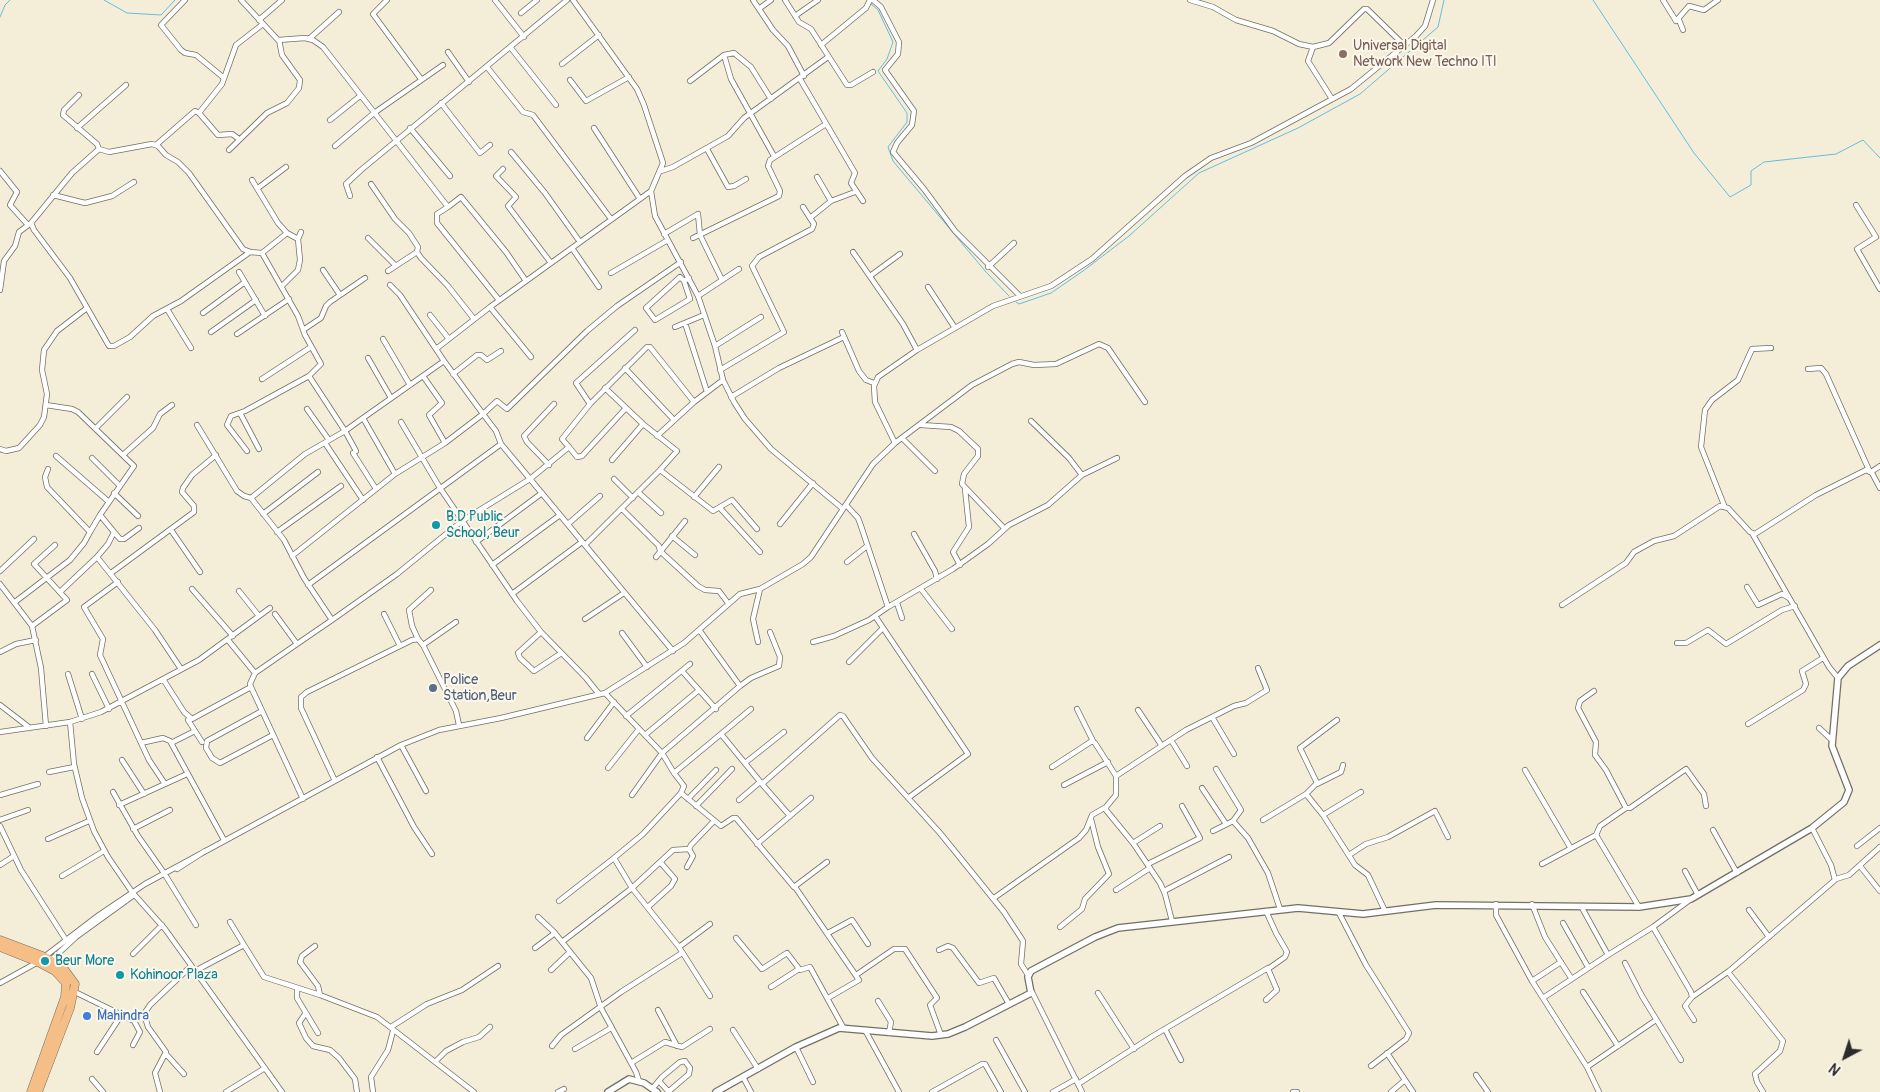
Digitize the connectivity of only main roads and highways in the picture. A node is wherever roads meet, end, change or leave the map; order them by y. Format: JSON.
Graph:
{"nodes":[{"id":1,"x":0,"y":940,"type":"edge"},
{"id":2,"x":0,"y":947,"type":"edge"},
{"id":3,"x":45,"y":961,"type":"junction"},
{"id":4,"x":31,"y":1092,"type":"edge"},
{"id":5,"x":38,"y":1092,"type":"edge"}],
"edges":[{"from":1,"to":3,"type":"highway"},
{"from":2,"to":3,"type":"highway"},
{"from":3,"to":4,"type":"highway"},
{"from":3,"to":5,"type":"highway"}]}
